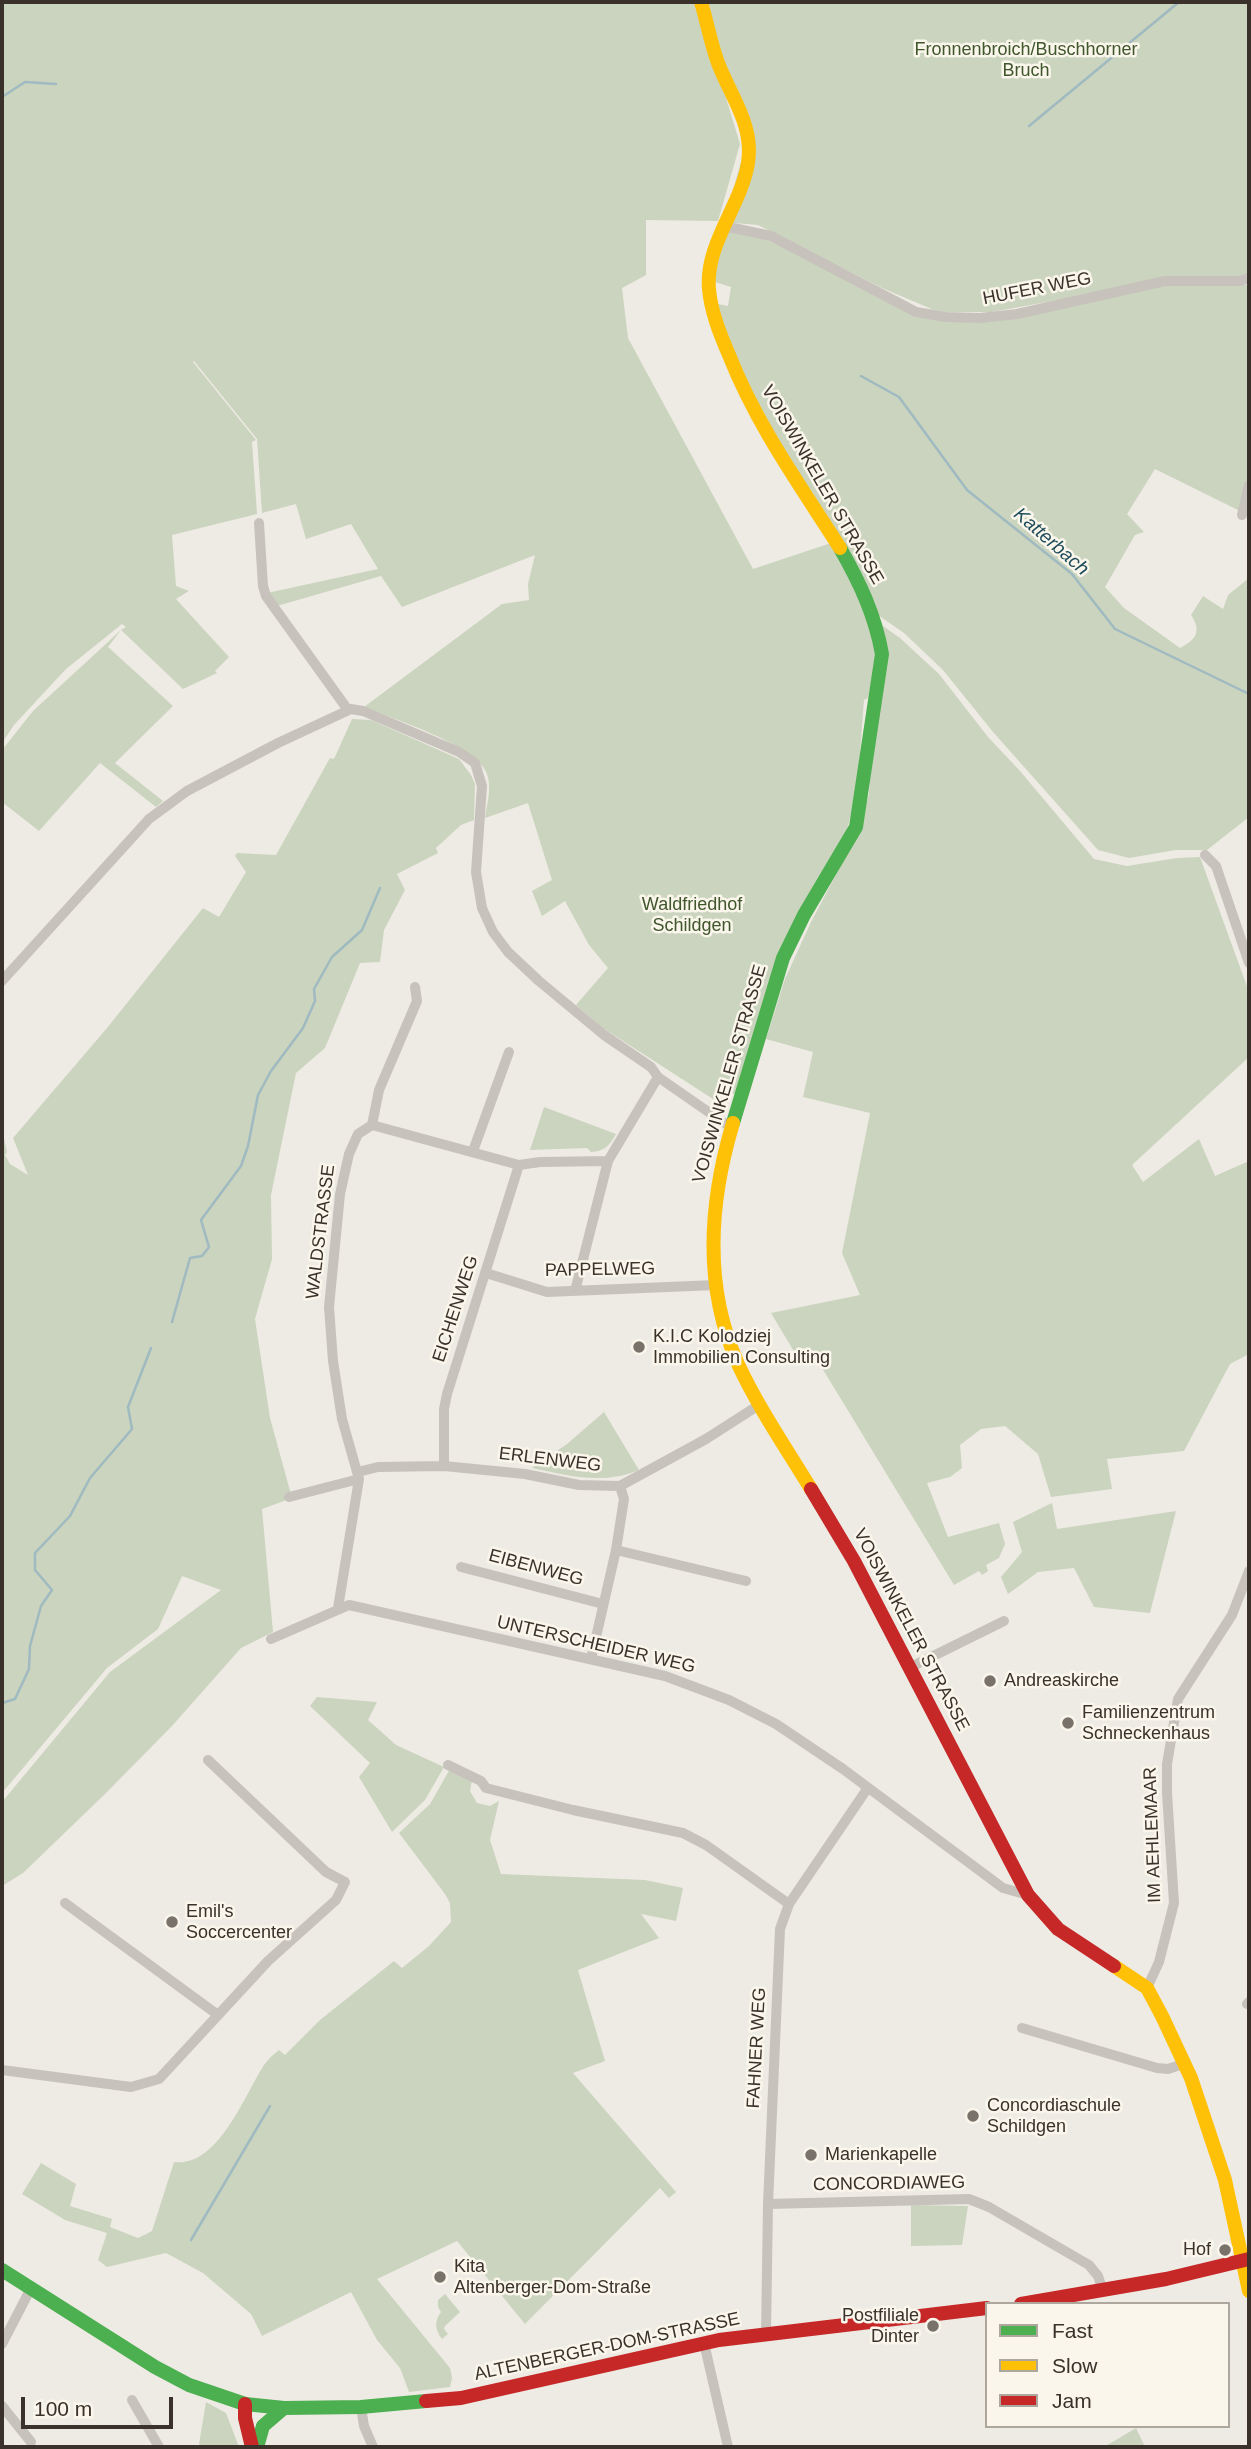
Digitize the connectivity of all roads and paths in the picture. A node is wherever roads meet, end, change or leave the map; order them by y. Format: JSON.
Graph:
{"nodes":[{"id":1,"x":701,"y":2,"type":"edge"},
{"id":2,"x":724,"y":226,"type":"junction"},
{"id":3,"x":1249,"y":278,"type":"edge"},
{"id":4,"x":1249,"y":485,"type":"edge"},
{"id":5,"x":1242,"y":515,"type":"dead end"},
{"id":6,"x":259,"y":523,"type":"dead end"},
{"id":7,"x":348,"y":710,"type":"junction"},
{"id":8,"x":1205,"y":855,"type":"dead end"},
{"id":9,"x":1249,"y":963,"type":"edge"},
{"id":10,"x":2,"y":982,"type":"edge"},
{"id":11,"x":415,"y":987,"type":"dead end"},
{"id":12,"x":509,"y":1052,"type":"dead end"},
{"id":13,"x":658,"y":1077,"type":"junction"},
{"id":14,"x":372,"y":1125,"type":"junction"},
{"id":15,"x":733,"y":1129,"type":"junction"},
{"id":16,"x":473,"y":1151,"type":"junction"},
{"id":17,"x":608,"y":1161,"type":"junction"},
{"id":18,"x":519,"y":1165,"type":"junction"},
{"id":19,"x":486,"y":1273,"type":"junction"},
{"id":20,"x":716,"y":1285,"type":"junction"},
{"id":21,"x":575,"y":1291,"type":"junction"},
{"id":22,"x":759,"y":1405,"type":"junction"},
{"id":23,"x":444,"y":1466,"type":"junction"},
{"id":24,"x":358,"y":1475,"type":"junction"},
{"id":25,"x":620,"y":1486,"type":"junction"},
{"id":26,"x":289,"y":1497,"type":"dead end"},
{"id":27,"x":616,"y":1550,"type":"junction"},
{"id":28,"x":461,"y":1567,"type":"dead end"},
{"id":29,"x":1249,"y":1571,"type":"edge"},
{"id":30,"x":746,"y":1581,"type":"dead end"},
{"id":31,"x":603,"y":1604,"type":"junction"},
{"id":32,"x":338,"y":1608,"type":"junction"},
{"id":33,"x":1004,"y":1621,"type":"dead end"},
{"id":34,"x":271,"y":1639,"type":"dead end"},
{"id":35,"x":591,"y":1659,"type":"junction"},
{"id":36,"x":911,"y":1667,"type":"junction"},
{"id":37,"x":208,"y":1760,"type":"dead end"},
{"id":38,"x":448,"y":1765,"type":"dead end"},
{"id":39,"x":867,"y":1789,"type":"junction"},
{"id":40,"x":1028,"y":1895,"type":"junction"},
{"id":41,"x":65,"y":1903,"type":"dead end"},
{"id":42,"x":789,"y":1904,"type":"junction"},
{"id":43,"x":1147,"y":1987,"type":"junction"},
{"id":44,"x":218,"y":2015,"type":"junction"},
{"id":45,"x":1022,"y":2028,"type":"dead end"},
{"id":46,"x":1183,"y":2064,"type":"junction"},
{"id":47,"x":2,"y":2070,"type":"edge"},
{"id":48,"x":768,"y":2204,"type":"junction"},
{"id":49,"x":1246,"y":2260,"type":"edge"},
{"id":50,"x":2,"y":2270,"type":"edge"},
{"id":51,"x":30,"y":2288,"type":"junction"},
{"id":52,"x":1103,"y":2291,"type":"junction"},
{"id":53,"x":1249,"y":2291,"type":"edge"},
{"id":54,"x":1034,"y":2302,"type":"edge"},
{"id":55,"x":985,"y":2308,"type":"edge"},
{"id":56,"x":766,"y":2333,"type":"junction"},
{"id":57,"x":704,"y":2343,"type":"junction"},
{"id":58,"x":2,"y":2344,"type":"edge"},
{"id":59,"x":132,"y":2400,"type":"dead end"},
{"id":60,"x":245,"y":2404,"type":"junction"},
{"id":61,"x":2,"y":2406,"type":"edge"},
{"id":62,"x":361,"y":2407,"type":"junction"},
{"id":63,"x":284,"y":2408,"type":"junction"},
{"id":64,"x":31,"y":2442,"type":"dead end"},
{"id":65,"x":159,"y":2447,"type":"edge"},
{"id":66,"x":254,"y":2447,"type":"edge"},
{"id":67,"x":373,"y":2447,"type":"edge"},
{"id":68,"x":728,"y":2447,"type":"edge"}],
"edges":[{"from":1,"to":2,"type":"street","name":"VOISWINKELER STRASSE"},
{"from":2,"to":3,"type":"street","name":"HUFER WEG"},
{"from":2,"to":15,"type":"street","name":"VOISWINKELER STRASSE"},
{"from":4,"to":5,"type":"street"},
{"from":6,"to":7,"type":"street"},
{"from":7,"to":10,"type":"street"},
{"from":7,"to":13,"type":"street"},
{"from":8,"to":9,"type":"street"},
{"from":11,"to":14,"type":"street"},
{"from":12,"to":16,"type":"street"},
{"from":13,"to":15,"type":"street"},
{"from":13,"to":17,"type":"street"},
{"from":14,"to":16,"type":"street"},
{"from":14,"to":24,"type":"street","name":"WALDSTRASSE"},
{"from":15,"to":20,"type":"street","name":"VOISWINKELER STRASSE"},
{"from":16,"to":18,"type":"street"},
{"from":17,"to":18,"type":"street"},
{"from":17,"to":21,"type":"street"},
{"from":18,"to":19,"type":"street","name":"EICHENWEG"},
{"from":19,"to":21,"type":"street","name":"PAPPELWEG"},
{"from":19,"to":23,"type":"street","name":"EICHENWEG"},
{"from":20,"to":21,"type":"street","name":"PAPPELWEG"},
{"from":20,"to":22,"type":"street","name":"VOISWINKELER STRASSE"},
{"from":22,"to":25,"type":"street","name":"ERLENWEG"},
{"from":22,"to":36,"type":"street","name":"VOISWINKELER STRASSE"},
{"from":23,"to":24,"type":"street","name":"ERLENWEG"},
{"from":23,"to":25,"type":"street","name":"ERLENWEG"},
{"from":24,"to":26,"type":"street"},
{"from":24,"to":32,"type":"street","name":"WALDSTRASSE"},
{"from":25,"to":27,"type":"street"},
{"from":27,"to":30,"type":"street"},
{"from":27,"to":31,"type":"street"},
{"from":28,"to":31,"type":"street","name":"EIBENWEG"},
{"from":29,"to":43,"type":"street","name":"IM AEHLEMAAR"},
{"from":31,"to":35,"type":"street"},
{"from":32,"to":34,"type":"street","name":"UNTERSCHEIDER WEG"},
{"from":32,"to":35,"type":"street","name":"UNTERSCHEIDER WEG"},
{"from":33,"to":36,"type":"street"},
{"from":35,"to":39,"type":"street","name":"UNTERSCHEIDER WEG"},
{"from":36,"to":40,"type":"street","name":"VOISWINKELER STRASSE"},
{"from":37,"to":44,"type":"street"},
{"from":38,"to":42,"type":"street"},
{"from":39,"to":40,"type":"street","name":"UNTERSCHEIDER WEG"},
{"from":39,"to":42,"type":"street","name":"FAHNER WEG"},
{"from":40,"to":43,"type":"street","name":"VOISWINKELER STRASSE"},
{"from":41,"to":44,"type":"street"},
{"from":42,"to":48,"type":"street","name":"FAHNER WEG"},
{"from":43,"to":46,"type":"street","name":"VOISWINKELER STRASSE"},
{"from":44,"to":47,"type":"street"},
{"from":45,"to":46,"type":"street"},
{"from":46,"to":49,"type":"street","name":"VOISWINKELER STRASSE"},
{"from":48,"to":52,"type":"street","name":"CONCORDIAWEG"},
{"from":48,"to":56,"type":"street","name":"FAHNER WEG"},
{"from":49,"to":52,"type":"street"},
{"from":49,"to":53,"type":"street","name":"VOISWINKELER STRASSE"},
{"from":50,"to":51,"type":"street","name":"ALTENBERGER-DOM-STRASSE"},
{"from":51,"to":58,"type":"street"},
{"from":51,"to":60,"type":"street","name":"ALTENBERGER-DOM-STRASSE"},
{"from":52,"to":54,"type":"street"},
{"from":55,"to":56,"type":"street","name":"ALTENBERGER-DOM-STRASSE"},
{"from":56,"to":57,"type":"street","name":"ALTENBERGER-DOM-STRASSE"},
{"from":57,"to":62,"type":"street","name":"ALTENBERGER-DOM-STRASSE"},
{"from":57,"to":68,"type":"street"},
{"from":59,"to":65,"type":"street"},
{"from":60,"to":63,"type":"street","name":"ALTENBERGER-DOM-STRASSE"},
{"from":60,"to":66,"type":"street"},
{"from":61,"to":64,"type":"street"},
{"from":62,"to":63,"type":"street","name":"ALTENBERGER-DOM-STRASSE"},
{"from":62,"to":67,"type":"street"},
{"from":63,"to":66,"type":"street"}]}
